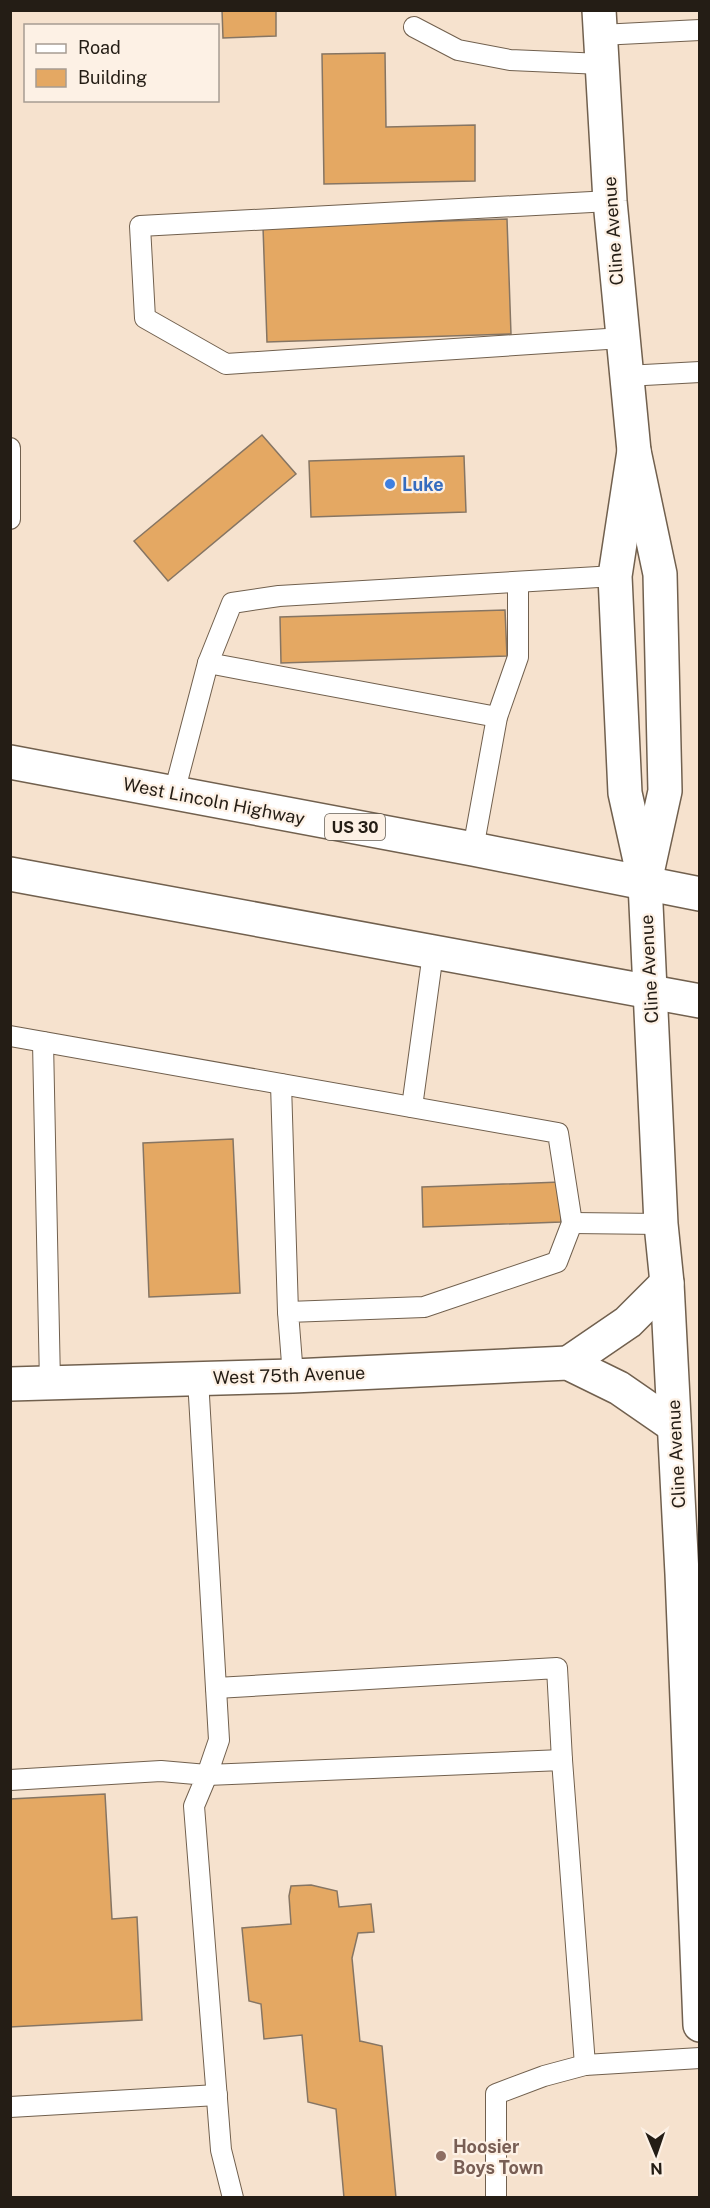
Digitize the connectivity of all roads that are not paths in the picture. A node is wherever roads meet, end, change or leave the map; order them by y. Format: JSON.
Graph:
{"nodes":[{"id":1,"x":414,"y":27,"type":"dead end"},
{"id":2,"x":699,"y":30,"type":"edge"},
{"id":3,"x":600,"y":36,"type":"edge"},
{"id":4,"x":610,"y":201,"type":"junction"},
{"id":5,"x":622,"y":338,"type":"junction"},
{"id":6,"x":699,"y":372,"type":"edge"},
{"id":7,"x":626,"y":376,"type":"junction"},
{"id":8,"x":10,"y":447,"type":"edge"},
{"id":9,"x":634,"y":451,"type":"junction"},
{"id":10,"x":10,"y":519,"type":"edge"},
{"id":11,"x":615,"y":576,"type":"junction"},
{"id":12,"x":518,"y":582,"type":"junction"},
{"id":13,"x":208,"y":663,"type":"junction"},
{"id":14,"x":497,"y":717,"type":"junction"},
{"id":15,"x":10,"y":762,"type":"edge"},
{"id":16,"x":174,"y":793,"type":"junction"},
{"id":17,"x":473,"y":849,"type":"junction"},
{"id":18,"x":10,"y":874,"type":"edge"},
{"id":19,"x":645,"y":884,"type":"junction"},
{"id":20,"x":699,"y":894,"type":"edge"},
{"id":21,"x":433,"y":953,"type":"junction"},
{"id":22,"x":650,"y":992,"type":"junction"},
{"id":23,"x":699,"y":1001,"type":"edge"},
{"id":24,"x":10,"y":1036,"type":"edge"},
{"id":25,"x":43,"y":1042,"type":"junction"},
{"id":26,"x":281,"y":1084,"type":"junction"},
{"id":27,"x":412,"y":1107,"type":"junction"},
{"id":28,"x":572,"y":1222,"type":"junction"},
{"id":29,"x":661,"y":1224,"type":"junction"},
{"id":30,"x":668,"y":1283,"type":"junction"},
{"id":31,"x":288,"y":1312,"type":"junction"},
{"id":32,"x":568,"y":1363,"type":"junction"},
{"id":33,"x":293,"y":1376,"type":"junction"},
{"id":34,"x":198,"y":1379,"type":"junction"},
{"id":35,"x":50,"y":1383,"type":"junction"},
{"id":36,"x":10,"y":1384,"type":"edge"},
{"id":37,"x":674,"y":1426,"type":"junction"},
{"id":38,"x":691,"y":1573,"type":"edge"},
{"id":39,"x":216,"y":1688,"type":"junction"},
{"id":40,"x":562,"y":1760,"type":"junction"},
{"id":41,"x":207,"y":1774,"type":"junction"},
{"id":42,"x":10,"y":1780,"type":"edge"},
{"id":43,"x":699,"y":2025,"type":"edge"},
{"id":44,"x":699,"y":2058,"type":"edge"},
{"id":45,"x":585,"y":2065,"type":"junction"},
{"id":46,"x":217,"y":2095,"type":"junction"},
{"id":47,"x":10,"y":2107,"type":"edge"},
{"id":48,"x":232,"y":2198,"type":"edge"},
{"id":49,"x":496,"y":2198,"type":"edge"}],
"edges":[{"from":1,"to":3,"type":"lane"},
{"from":2,"to":3,"type":"lane"},
{"from":3,"to":4,"type":"street","name":"Cline Avenue"},
{"from":4,"to":5,"type":"street","name":"Cline Avenue"},
{"from":4,"to":5,"type":"lane"},
{"from":5,"to":7,"type":"street","name":"Cline Avenue"},
{"from":6,"to":7,"type":"lane"},
{"from":7,"to":9,"type":"street","name":"Cline Avenue"},
{"from":8,"to":10,"type":"lane"},
{"from":9,"to":11,"type":"street","name":"Cline Avenue"},
{"from":9,"to":19,"type":"street","name":"Cline Avenue"},
{"from":11,"to":12,"type":"lane"},
{"from":11,"to":19,"type":"street","name":"Cline Avenue"},
{"from":12,"to":13,"type":"lane"},
{"from":12,"to":14,"type":"lane"},
{"from":13,"to":14,"type":"lane"},
{"from":13,"to":16,"type":"lane"},
{"from":14,"to":17,"type":"lane"},
{"from":15,"to":16,"type":"street","name":"West Lincoln Highway","number":"US 30"},
{"from":16,"to":17,"type":"street","name":"West Lincoln Highway","number":"US 30"},
{"from":17,"to":19,"type":"street","name":"West Lincoln Highway","number":"US 30"},
{"from":18,"to":21,"type":"street"},
{"from":19,"to":20,"type":"street","name":"West Lincoln Highway","number":"US 30"},
{"from":19,"to":22,"type":"street","name":"Cline Avenue"},
{"from":21,"to":22,"type":"street"},
{"from":21,"to":27,"type":"lane"},
{"from":22,"to":23,"type":"street"},
{"from":22,"to":29,"type":"street","name":"Cline Avenue"},
{"from":24,"to":25,"type":"lane"},
{"from":25,"to":26,"type":"lane"},
{"from":25,"to":35,"type":"lane"},
{"from":26,"to":27,"type":"lane"},
{"from":26,"to":31,"type":"lane"},
{"from":27,"to":28,"type":"lane"},
{"from":28,"to":29,"type":"lane"},
{"from":28,"to":31,"type":"lane"},
{"from":29,"to":30,"type":"street","name":"Cline Avenue"},
{"from":30,"to":32,"type":"street"},
{"from":30,"to":37,"type":"street","name":"Cline Avenue"},
{"from":31,"to":33,"type":"lane"},
{"from":32,"to":33,"type":"street","name":"West 75th Avenue"},
{"from":32,"to":37,"type":"street","name":"West 75th Avenue"},
{"from":33,"to":34,"type":"street","name":"West 75th Avenue"},
{"from":34,"to":35,"type":"street","name":"West 75th Avenue"},
{"from":34,"to":39,"type":"lane"},
{"from":35,"to":36,"type":"street","name":"West 75th Avenue"},
{"from":37,"to":38,"type":"street","name":"Cline Avenue"},
{"from":38,"to":43,"type":"street","name":"Cline Avenue"},
{"from":39,"to":40,"type":"lane"},
{"from":39,"to":41,"type":"lane"},
{"from":40,"to":41,"type":"lane"},
{"from":40,"to":45,"type":"lane"},
{"from":41,"to":42,"type":"lane"},
{"from":41,"to":46,"type":"lane"},
{"from":44,"to":45,"type":"lane"},
{"from":45,"to":49,"type":"lane"},
{"from":46,"to":47,"type":"lane"},
{"from":46,"to":48,"type":"lane"}]}
